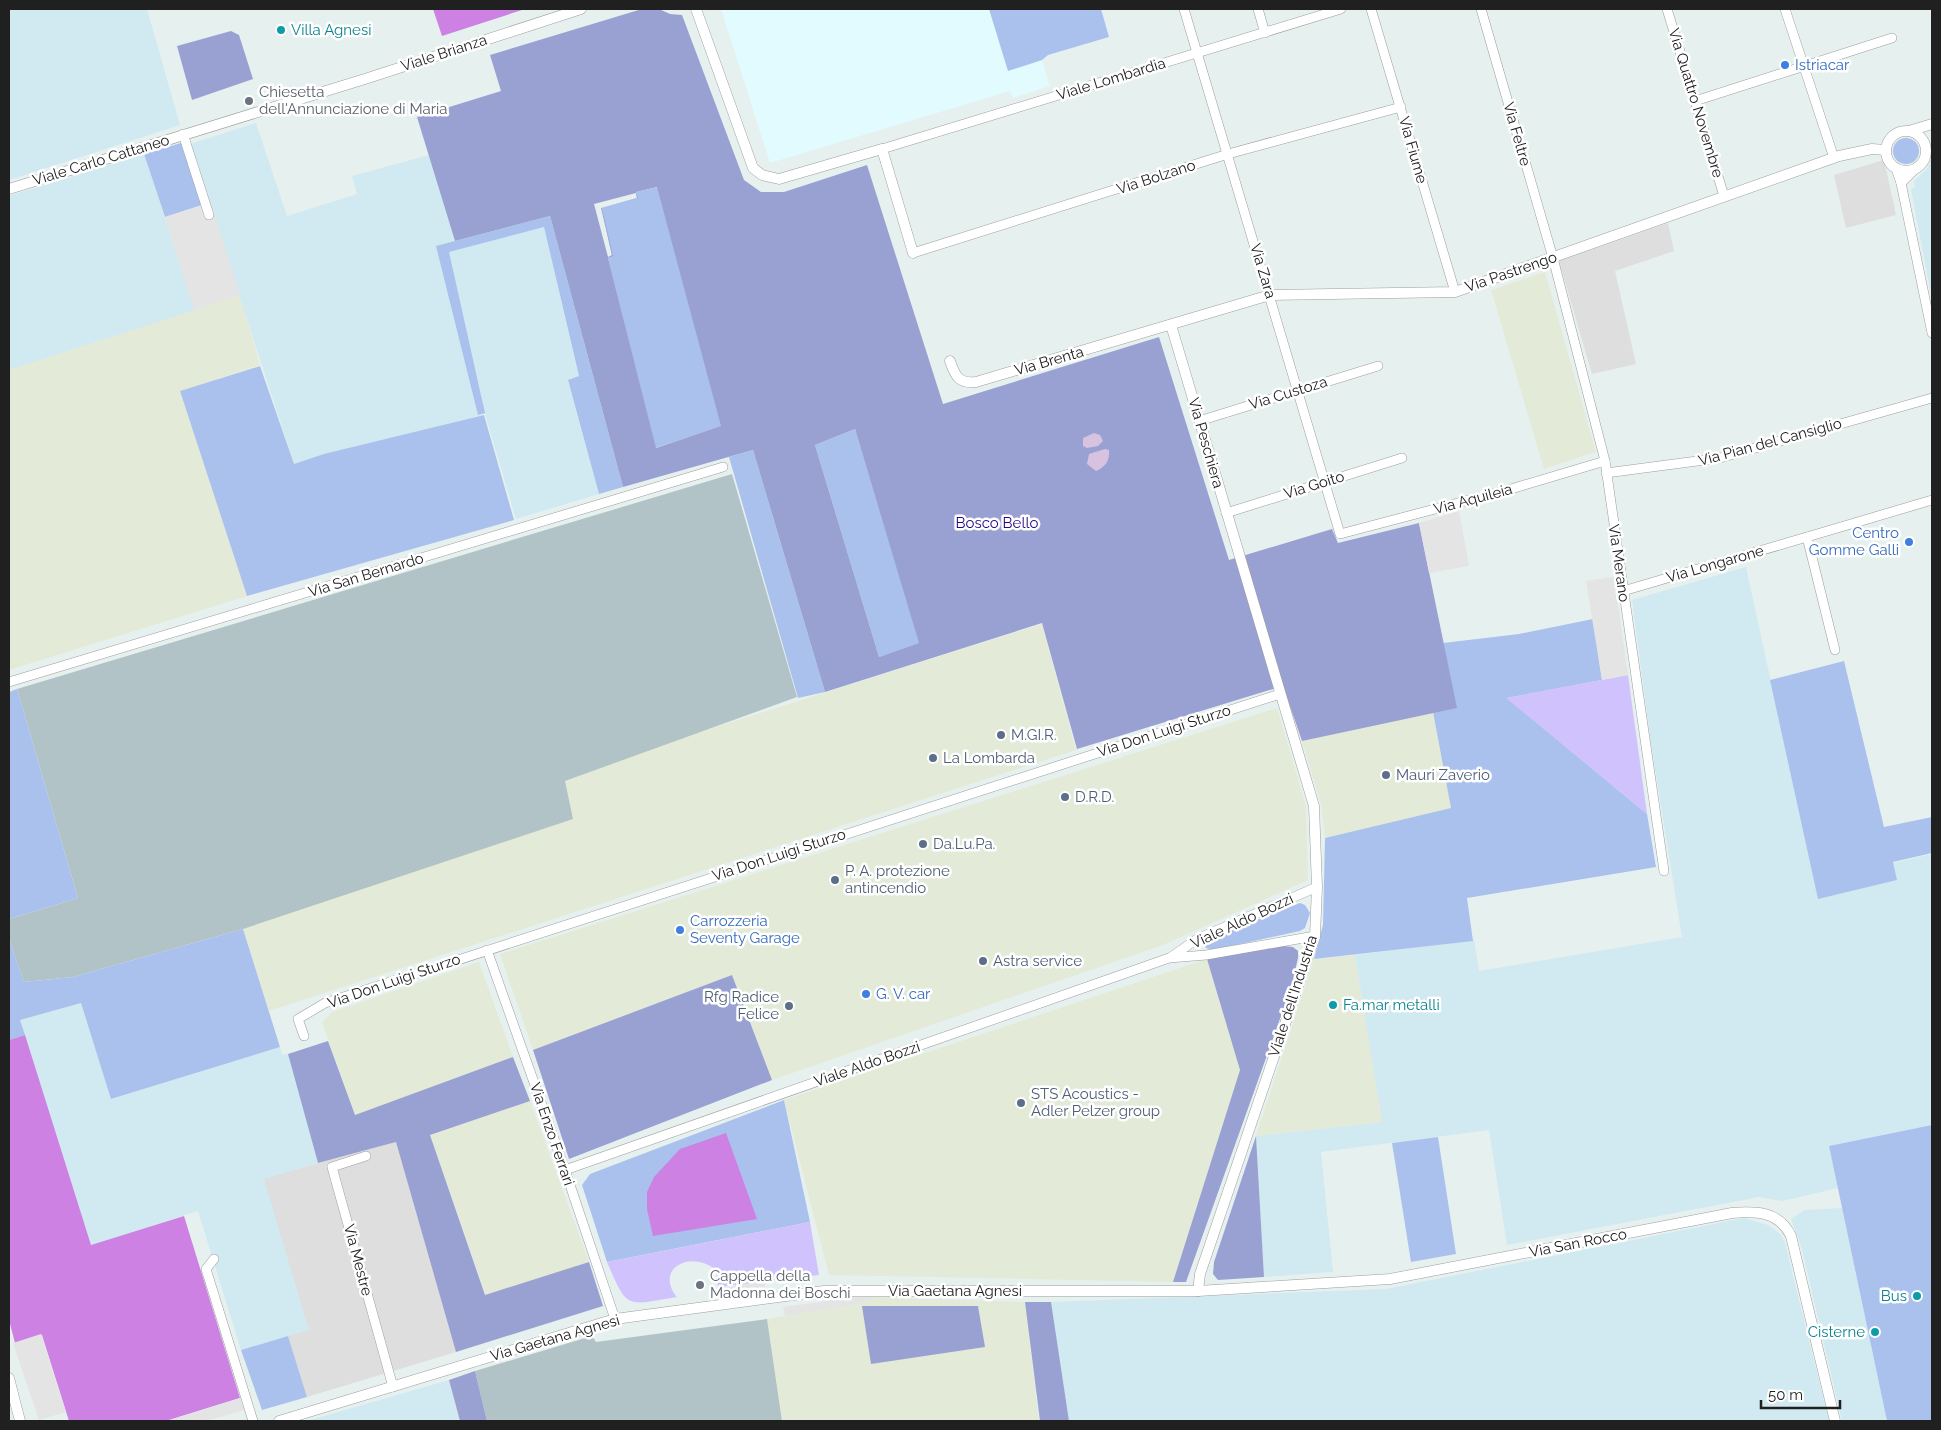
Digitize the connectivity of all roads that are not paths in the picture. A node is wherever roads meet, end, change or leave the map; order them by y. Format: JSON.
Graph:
{"nodes":[{"id":1,"x":581,"y":9,"type":"edge"},
{"id":2,"x":696,"y":9,"type":"edge"},
{"id":3,"x":1184,"y":9,"type":"edge"},
{"id":4,"x":1258,"y":9,"type":"edge"},
{"id":5,"x":1341,"y":9,"type":"edge"},
{"id":6,"x":1371,"y":9,"type":"edge"},
{"id":7,"x":1481,"y":9,"type":"edge"},
{"id":8,"x":1667,"y":9,"type":"edge"},
{"id":9,"x":1785,"y":9,"type":"edge"},
{"id":10,"x":1312,"y":13,"type":"edge"},
{"id":11,"x":1265,"y":33,"type":"junction"},
{"id":12,"x":1892,"y":38,"type":"dead end"},
{"id":13,"x":1197,"y":54,"type":"junction"},
{"id":14,"x":1804,"y":66,"type":"junction"},
{"id":15,"x":1695,"y":101,"type":"junction"},
{"id":16,"x":1401,"y":108,"type":"junction"},
{"id":17,"x":1932,"y":124,"type":"edge"},
{"id":18,"x":1909,"y":131,"type":"junction"},
{"id":19,"x":188,"y":133,"type":"junction"},
{"id":20,"x":1892,"y":136,"type":"junction"},
{"id":21,"x":1932,"y":136,"type":"edge"},
{"id":22,"x":882,"y":149,"type":"junction"},
{"id":23,"x":1886,"y":150,"type":"junction"},
{"id":24,"x":1926,"y":151,"type":"junction"},
{"id":25,"x":1850,"y":153,"type":"junction"},
{"id":26,"x":1228,"y":154,"type":"junction"},
{"id":27,"x":1834,"y":158,"type":"junction"},
{"id":28,"x":1917,"y":167,"type":"junction"},
{"id":29,"x":1896,"y":168,"type":"junction"},
{"id":30,"x":1901,"y":184,"type":"junction"},
{"id":31,"x":9,"y":189,"type":"edge"},
{"id":32,"x":1724,"y":196,"type":"junction"},
{"id":33,"x":209,"y":215,"type":"dead end"},
{"id":34,"x":913,"y":253,"type":"joint"},
{"id":35,"x":1553,"y":258,"type":"junction"},
{"id":36,"x":1455,"y":292,"type":"junction"},
{"id":37,"x":1270,"y":295,"type":"junction"},
{"id":38,"x":1171,"y":325,"type":"junction"},
{"id":39,"x":1160,"y":329,"type":"joint"},
{"id":40,"x":1932,"y":333,"type":"edge"},
{"id":41,"x":950,"y":361,"type":"dead end"},
{"id":42,"x":1378,"y":366,"type":"dead end"},
{"id":43,"x":1298,"y":390,"type":"junction"},
{"id":44,"x":1932,"y":398,"type":"edge"},
{"id":45,"x":1199,"y":421,"type":"junction"},
{"id":46,"x":1402,"y":458,"type":"dead end"},
{"id":47,"x":1604,"y":461,"type":"junction"},
{"id":48,"x":723,"y":467,"type":"dead end"},
{"id":49,"x":1606,"y":472,"type":"junction"},
{"id":50,"x":1325,"y":482,"type":"junction"},
{"id":51,"x":1932,"y":500,"type":"edge"},
{"id":52,"x":1226,"y":512,"type":"junction"},
{"id":53,"x":1340,"y":534,"type":"joint"},
{"id":54,"x":1807,"y":537,"type":"junction"},
{"id":55,"x":1623,"y":591,"type":"junction"},
{"id":56,"x":1835,"y":650,"type":"dead end"},
{"id":57,"x":9,"y":682,"type":"edge"},
{"id":58,"x":1280,"y":694,"type":"junction"},
{"id":59,"x":1664,"y":871,"type":"dead end"},
{"id":60,"x":1316,"y":886,"type":"junction"},
{"id":61,"x":1314,"y":936,"type":"junction"},
{"id":62,"x":486,"y":950,"type":"junction"},
{"id":63,"x":1169,"y":958,"type":"junction"},
{"id":64,"x":304,"y":1036,"type":"dead end"},
{"id":65,"x":366,"y":1156,"type":"dead end"},
{"id":66,"x":565,"y":1170,"type":"junction"},
{"id":67,"x":214,"y":1259,"type":"dead end"},
{"id":68,"x":1198,"y":1291,"type":"junction"},
{"id":69,"x":615,"y":1319,"type":"junction"},
{"id":70,"x":9,"y":1378,"type":"edge"},
{"id":71,"x":393,"y":1387,"type":"junction"},
{"id":72,"x":20,"y":1421,"type":"edge"},
{"id":73,"x":253,"y":1421,"type":"edge"},
{"id":74,"x":279,"y":1421,"type":"edge"},
{"id":75,"x":1835,"y":1421,"type":"edge"}],
"edges":[{"from":1,"to":19,"type":"street","name":"Viale Brianza"},
{"from":2,"to":22,"type":"street"},
{"from":3,"to":13,"type":"street","name":"Via Zara"},
{"from":4,"to":11,"type":"street"},
{"from":5,"to":10,"type":"street","name":"Viale Lombardia"},
{"from":6,"to":16,"type":"street","name":"Via Fiume"},
{"from":7,"to":35,"type":"street","name":"Via Feltre"},
{"from":8,"to":15,"type":"street","name":"Via Quattro Novembre"},
{"from":9,"to":14,"type":"street"},
{"from":10,"to":11,"type":"street","name":"Viale Lombardia"},
{"from":11,"to":13,"type":"street","name":"Viale Lombardia"},
{"from":12,"to":14,"type":"street"},
{"from":13,"to":22,"type":"street","name":"Viale Lombardia"},
{"from":13,"to":26,"type":"street","name":"Via Zara"},
{"from":14,"to":15,"type":"street"},
{"from":14,"to":27,"type":"street"},
{"from":15,"to":32,"type":"street","name":"Via Quattro Novembre"},
{"from":16,"to":26,"type":"street","name":"Via Bolzano"},
{"from":16,"to":36,"type":"street","name":"Via Fiume"},
{"from":17,"to":18,"type":"street"},
{"from":18,"to":20,"type":"street"},
{"from":18,"to":24,"type":"street"},
{"from":19,"to":31,"type":"street","name":"Viale Carlo Cattaneo"},
{"from":19,"to":33,"type":"street"},
{"from":20,"to":23,"type":"street"},
{"from":20,"to":25,"type":"street","name":"Via Pastrengo"},
{"from":21,"to":24,"type":"street"},
{"from":22,"to":34,"type":"street"},
{"from":23,"to":25,"type":"street","name":"Via Pastrengo"},
{"from":23,"to":29,"type":"street"},
{"from":24,"to":28,"type":"street"},
{"from":25,"to":27,"type":"street","name":"Via Pastrengo"},
{"from":26,"to":34,"type":"street","name":"Via Bolzano"},
{"from":26,"to":37,"type":"street","name":"Via Zara"},
{"from":27,"to":32,"type":"street","name":"Via Pastrengo"},
{"from":28,"to":29,"type":"street"},
{"from":28,"to":30,"type":"street"},
{"from":29,"to":30,"type":"street"},
{"from":30,"to":40,"type":"street"},
{"from":32,"to":35,"type":"street","name":"Via Pastrengo"},
{"from":35,"to":36,"type":"street","name":"Via Pastrengo"},
{"from":35,"to":47,"type":"street","name":"Via Merano"},
{"from":36,"to":37,"type":"street","name":"Via Pastrengo"},
{"from":37,"to":38,"type":"street","name":"Via Pastrengo"},
{"from":37,"to":43,"type":"street","name":"Via Zara"},
{"from":38,"to":39,"type":"street","name":"Via Pastrengo"},
{"from":38,"to":45,"type":"street","name":"Via Peschiera"},
{"from":39,"to":41,"type":"street","name":"Via Brenta"},
{"from":42,"to":43,"type":"street","name":"Via Custoza"},
{"from":43,"to":45,"type":"street","name":"Via Custoza"},
{"from":43,"to":50,"type":"street","name":"Via Zara"},
{"from":44,"to":49,"type":"street","name":"Via Pian del Cansiglio"},
{"from":45,"to":52,"type":"street","name":"Via Peschiera"},
{"from":46,"to":50,"type":"street","name":"Via Goito"},
{"from":47,"to":49,"type":"street","name":"Via Merano"},
{"from":47,"to":53,"type":"street","name":"Via Aquileia"},
{"from":48,"to":57,"type":"street","name":"Via San Bernardo"},
{"from":49,"to":55,"type":"street","name":"Via Merano"},
{"from":50,"to":52,"type":"street","name":"Via Goito"},
{"from":50,"to":53,"type":"street","name":"Via Zara"},
{"from":51,"to":54,"type":"street","name":"Via Longarone"},
{"from":52,"to":58,"type":"street","name":"Via Peschiera"},
{"from":54,"to":55,"type":"street","name":"Via Longarone"},
{"from":54,"to":56,"type":"street"},
{"from":55,"to":59,"type":"street","name":"Via Merano"},
{"from":58,"to":60,"type":"street","name":"Viale dell'Industria"},
{"from":58,"to":62,"type":"street","name":"Via Don Luigi Sturzo"},
{"from":60,"to":61,"type":"street","name":"Viale dell'Industria"},
{"from":60,"to":63,"type":"street","name":"Viale Aldo Bozzi"},
{"from":61,"to":63,"type":"street","name":"Viale Aldo Bozzi"},
{"from":61,"to":68,"type":"street","name":"Viale dell'Industria"},
{"from":62,"to":64,"type":"street","name":"Via Don Luigi Sturzo"},
{"from":62,"to":66,"type":"street","name":"Via Enzo Ferrari"},
{"from":63,"to":66,"type":"street","name":"Viale Aldo Bozzi"},
{"from":65,"to":71,"type":"street","name":"Via Mestre"},
{"from":66,"to":69,"type":"street","name":"Via Enzo Ferrari"},
{"from":67,"to":73,"type":"street"},
{"from":68,"to":69,"type":"street","name":"Via Gaetana Agnesi"},
{"from":68,"to":75,"type":"street","name":"Via San Rocco"},
{"from":69,"to":71,"type":"street","name":"Via Gaetana Agnesi"},
{"from":70,"to":72,"type":"street"},
{"from":71,"to":74,"type":"street","name":"Via Gaetana Agnesi"}]}
